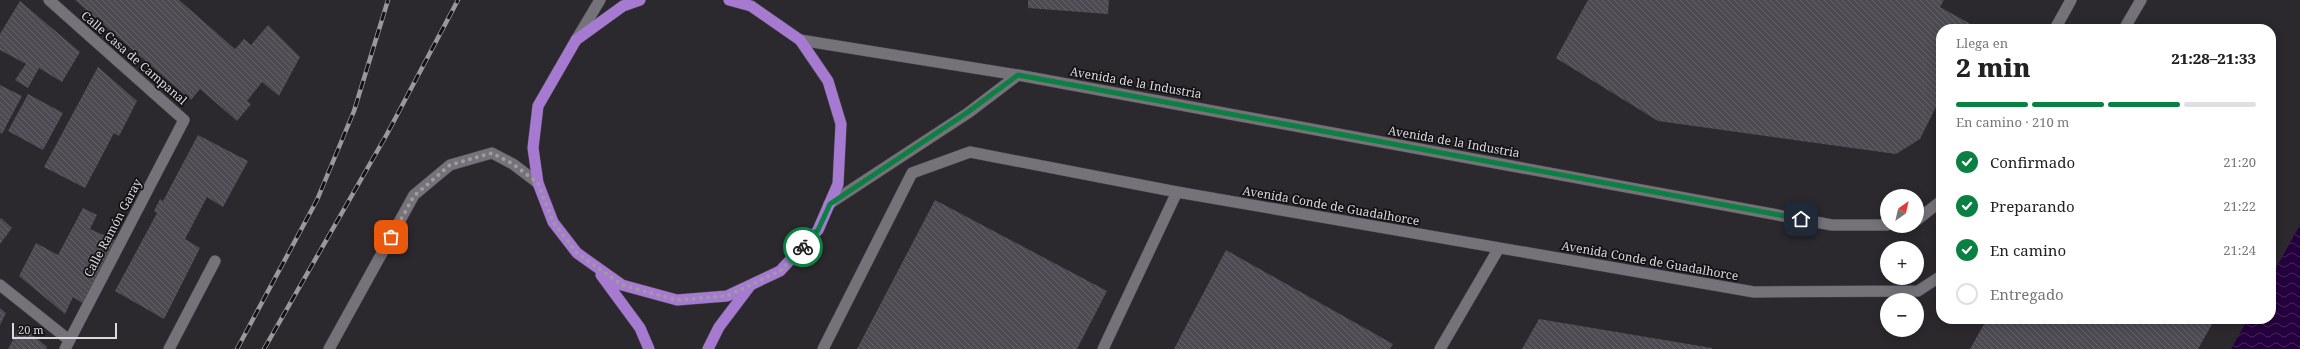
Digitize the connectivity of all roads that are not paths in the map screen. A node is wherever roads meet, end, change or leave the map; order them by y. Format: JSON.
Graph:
{"nodes":[{"id":1,"x":49,"y":0,"type":"edge"},
{"id":2,"x":600,"y":0,"type":"edge"},
{"id":3,"x":640,"y":0,"type":"edge"},
{"id":4,"x":729,"y":0,"type":"edge"},
{"id":5,"x":2071,"y":0,"type":"edge"},
{"id":6,"x":2141,"y":0,"type":"edge"},
{"id":7,"x":749,"y":3,"type":"edge"},
{"id":8,"x":2058,"y":24,"type":"edge"},
{"id":9,"x":2127,"y":24,"type":"edge"},
{"id":10,"x":576,"y":40,"type":"junction"},
{"id":11,"x":800,"y":40,"type":"junction"},
{"id":12,"x":1018,"y":75,"type":"junction"},
{"id":13,"x":184,"y":120,"type":"joint"},
{"id":14,"x":538,"y":183,"type":"junction"},
{"id":15,"x":1177,"y":192,"type":"junction"},
{"id":16,"x":830,"y":204,"type":"junction"},
{"id":17,"x":1936,"y":204,"type":"edge"},
{"id":18,"x":1924,"y":214,"type":"edge"},
{"id":19,"x":1880,"y":225,"type":"edge"},
{"id":20,"x":1499,"y":248,"type":"junction"},
{"id":21,"x":215,"y":261,"type":"dead end"},
{"id":22,"x":595,"y":267,"type":"junction"},
{"id":23,"x":1936,"y":279,"type":"edge"},
{"id":24,"x":0,"y":285,"type":"edge"},
{"id":25,"x":751,"y":285,"type":"junction"},
{"id":26,"x":67,"y":345,"type":"edge"},
{"id":27,"x":169,"y":349,"type":"edge"},
{"id":28,"x":329,"y":349,"type":"edge"},
{"id":29,"x":649,"y":349,"type":"edge"},
{"id":30,"x":708,"y":349,"type":"edge"},
{"id":31,"x":822,"y":349,"type":"edge"},
{"id":32,"x":1103,"y":349,"type":"edge"},
{"id":33,"x":1440,"y":349,"type":"edge"}],
"edges":[{"from":1,"to":13,"type":"street","name":"Calle Casa de Campanal"},
{"from":2,"to":10,"type":"street"},
{"from":3,"to":10,"type":"highway"},
{"from":4,"to":7,"type":"highway"},
{"from":5,"to":8,"type":"street"},
{"from":6,"to":9,"type":"street"},
{"from":7,"to":11,"type":"highway"},
{"from":10,"to":14,"type":"highway"},
{"from":11,"to":12,"type":"street","name":"Avenida de la Industria"},
{"from":11,"to":16,"type":"highway"},
{"from":12,"to":16,"type":"street"},
{"from":12,"to":19,"type":"street","name":"Avenida de la Industria"},
{"from":13,"to":26,"type":"street","name":"Calle Ramón Garay"},
{"from":14,"to":22,"type":"highway"},
{"from":14,"to":28,"type":"street"},
{"from":15,"to":20,"type":"street","name":"Avenida Conde de Guadalhorce"},
{"from":15,"to":31,"type":"street","name":"Avenida Conde de Guadalhorce"},
{"from":15,"to":32,"type":"street"},
{"from":16,"to":25,"type":"highway"},
{"from":17,"to":18,"type":"street"},
{"from":20,"to":23,"type":"street","name":"Avenida Conde de Guadalhorce"},
{"from":20,"to":33,"type":"street"},
{"from":21,"to":27,"type":"street"},
{"from":22,"to":25,"type":"highway"},
{"from":22,"to":29,"type":"highway"},
{"from":24,"to":26,"type":"street"},
{"from":25,"to":30,"type":"highway"}]}
